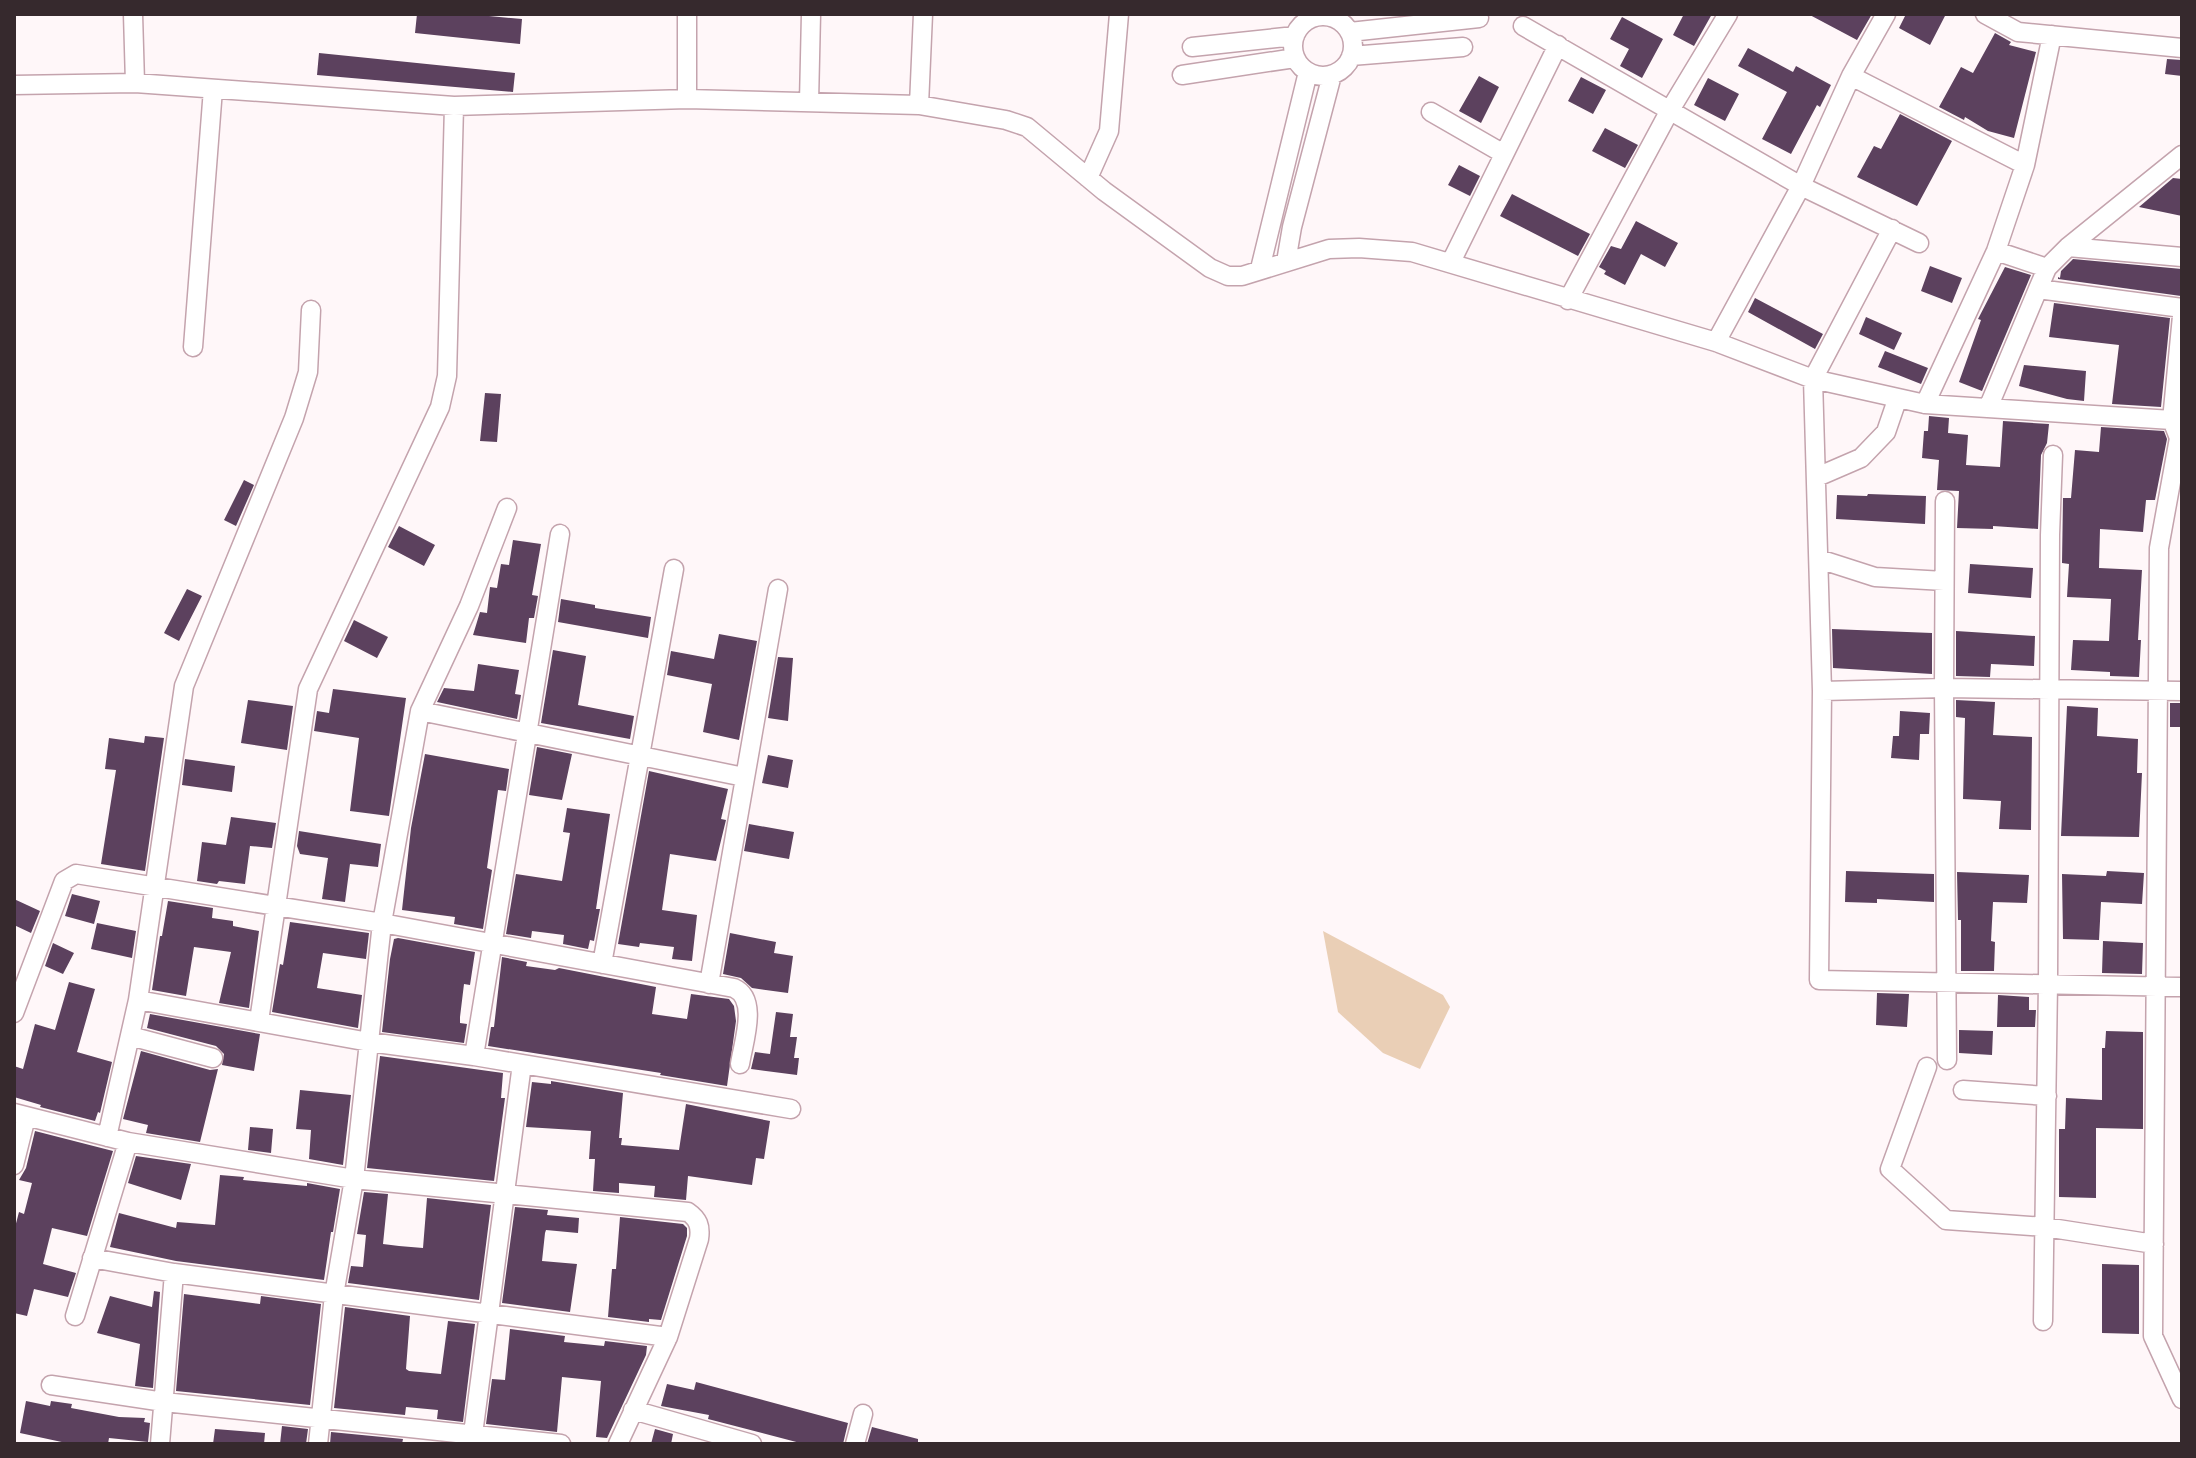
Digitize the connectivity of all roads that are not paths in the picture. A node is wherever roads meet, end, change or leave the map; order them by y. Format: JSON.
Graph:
{"nodes":[{"id":1,"x":133,"y":14,"type":"edge"},
{"id":2,"x":687,"y":14,"type":"edge"},
{"id":3,"x":811,"y":14,"type":"edge"},
{"id":4,"x":923,"y":14,"type":"edge"},
{"id":5,"x":1119,"y":14,"type":"edge"},
{"id":6,"x":1728,"y":14,"type":"edge"},
{"id":7,"x":1886,"y":14,"type":"edge"},
{"id":8,"x":1985,"y":14,"type":"edge"},
{"id":9,"x":2024,"y":14,"type":"edge"},
{"id":10,"x":1316,"y":16,"type":"edge"},
{"id":11,"x":1479,"y":18,"type":"dead end"},
{"id":12,"x":1347,"y":24,"type":"edge"},
{"id":13,"x":1523,"y":26,"type":"dead end"},
{"id":14,"x":2018,"y":32,"type":"junction"},
{"id":15,"x":2052,"y":35,"type":"junction"},
{"id":16,"x":1295,"y":36,"type":"junction"},
{"id":17,"x":1558,"y":45,"type":"junction"},
{"id":18,"x":1192,"y":47,"type":"dead end"},
{"id":19,"x":1463,"y":47,"type":"dead end"},
{"id":20,"x":2182,"y":48,"type":"edge"},
{"id":21,"x":1351,"y":56,"type":"junction"},
{"id":22,"x":1302,"y":65,"type":"junction"},
{"id":23,"x":1182,"y":75,"type":"dead end"},
{"id":24,"x":1332,"y":75,"type":"junction"},
{"id":25,"x":1851,"y":76,"type":"junction"},
{"id":26,"x":135,"y":83,"type":"junction"},
{"id":27,"x":14,"y":85,"type":"edge"},
{"id":28,"x":213,"y":89,"type":"junction"},
{"id":29,"x":687,"y":99,"type":"junction"},
{"id":30,"x":809,"y":102,"type":"junction"},
{"id":31,"x":919,"y":105,"type":"junction"},
{"id":32,"x":454,"y":106,"type":"junction"},
{"id":33,"x":1670,"y":110,"type":"junction"},
{"id":34,"x":1431,"y":112,"type":"dead end"},
{"id":35,"x":1504,"y":154,"type":"junction"},
{"id":36,"x":2182,"y":155,"type":"edge"},
{"id":37,"x":2025,"y":165,"type":"junction"},
{"id":38,"x":1088,"y":178,"type":"junction"},
{"id":39,"x":1801,"y":186,"type":"junction"},
{"id":40,"x":1892,"y":229,"type":"junction"},
{"id":41,"x":1919,"y":243,"type":"dead end"},
{"id":42,"x":2068,"y":247,"type":"junction"},
{"id":43,"x":1996,"y":251,"type":"junction"},
{"id":44,"x":2182,"y":257,"type":"edge"},
{"id":45,"x":1286,"y":262,"type":"junction"},
{"id":46,"x":1451,"y":262,"type":"junction"},
{"id":47,"x":2047,"y":268,"type":"junction"},
{"id":48,"x":1260,"y":269,"type":"junction"},
{"id":49,"x":2038,"y":289,"type":"junction"},
{"id":50,"x":1568,"y":300,"type":"junction"},
{"id":51,"x":2182,"y":308,"type":"edge"},
{"id":52,"x":311,"y":310,"type":"dead end"},
{"id":53,"x":2182,"y":316,"type":"edge"},
{"id":54,"x":1716,"y":342,"type":"junction"},
{"id":55,"x":193,"y":347,"type":"dead end"},
{"id":56,"x":1813,"y":379,"type":"junction"},
{"id":57,"x":1897,"y":400,"type":"junction"},
{"id":58,"x":1925,"y":404,"type":"junction"},
{"id":59,"x":1988,"y":408,"type":"junction"},
{"id":60,"x":2177,"y":422,"type":"edge"},
{"id":61,"x":2053,"y":455,"type":"dead end"},
{"id":62,"x":1817,"y":477,"type":"junction"},
{"id":63,"x":1945,"y":501,"type":"dead end"},
{"id":64,"x":507,"y":508,"type":"dead end"},
{"id":65,"x":560,"y":534,"type":"dead end"},
{"id":66,"x":1819,"y":559,"type":"junction"},
{"id":67,"x":674,"y":569,"type":"dead end"},
{"id":68,"x":1944,"y":581,"type":"junction"},
{"id":69,"x":778,"y":589,"type":"dead end"},
{"id":70,"x":1944,"y":688,"type":"junction"},
{"id":71,"x":2049,"y":690,"type":"junction"},
{"id":72,"x":1822,"y":691,"type":"junction"},
{"id":73,"x":2157,"y":691,"type":"junction"},
{"id":74,"x":2182,"y":691,"type":"edge"},
{"id":75,"x":420,"y":711,"type":"junction"},
{"id":76,"x":527,"y":732,"type":"junction"},
{"id":77,"x":640,"y":756,"type":"junction"},
{"id":78,"x":744,"y":777,"type":"junction"},
{"id":79,"x":155,"y":886,"type":"junction"},
{"id":80,"x":278,"y":906,"type":"junction"},
{"id":81,"x":382,"y":923,"type":"junction"},
{"id":82,"x":493,"y":944,"type":"junction"},
{"id":83,"x":602,"y":964,"type":"junction"},
{"id":84,"x":1946,"y":982,"type":"junction"},
{"id":85,"x":2048,"y":983,"type":"junction"},
{"id":86,"x":709,"y":984,"type":"junction"},
{"id":87,"x":2157,"y":987,"type":"junction"},
{"id":88,"x":2182,"y":987,"type":"edge"},
{"id":89,"x":138,"y":1000,"type":"junction"},
{"id":90,"x":14,"y":1013,"type":"edge"},
{"id":91,"x":259,"y":1021,"type":"junction"},
{"id":92,"x":130,"y":1036,"type":"junction"},
{"id":93,"x":369,"y":1042,"type":"junction"},
{"id":94,"x":474,"y":1056,"type":"junction"},
{"id":95,"x":213,"y":1058,"type":"dead end"},
{"id":96,"x":1947,"y":1060,"type":"dead end"},
{"id":97,"x":522,"y":1064,"type":"junction"},
{"id":98,"x":740,"y":1064,"type":"dead end"},
{"id":99,"x":1927,"y":1067,"type":"dead end"},
{"id":100,"x":1963,"y":1090,"type":"dead end"},
{"id":101,"x":2047,"y":1096,"type":"junction"},
{"id":102,"x":791,"y":1109,"type":"dead end"},
{"id":103,"x":20,"y":1115,"type":"edge"},
{"id":104,"x":107,"y":1137,"type":"junction"},
{"id":105,"x":128,"y":1142,"type":"junction"},
{"id":106,"x":14,"y":1165,"type":"edge"},
{"id":107,"x":354,"y":1179,"type":"junction"},
{"id":108,"x":504,"y":1194,"type":"junction"},
{"id":109,"x":2045,"y":1227,"type":"junction"},
{"id":110,"x":2154,"y":1244,"type":"junction"},
{"id":111,"x":92,"y":1258,"type":"junction"},
{"id":112,"x":174,"y":1273,"type":"junction"},
{"id":113,"x":334,"y":1295,"type":"junction"},
{"id":114,"x":488,"y":1314,"type":"junction"},
{"id":115,"x":75,"y":1316,"type":"dead end"},
{"id":116,"x":2043,"y":1321,"type":"dead end"},
{"id":117,"x":668,"y":1337,"type":"junction"},
{"id":118,"x":51,"y":1385,"type":"dead end"},
{"id":119,"x":2182,"y":1399,"type":"edge"},
{"id":120,"x":164,"y":1402,"type":"junction"},
{"id":121,"x":633,"y":1410,"type":"junction"},
{"id":122,"x":863,"y":1414,"type":"dead end"},
{"id":123,"x":321,"y":1417,"type":"junction"},
{"id":124,"x":473,"y":1434,"type":"junction"},
{"id":125,"x":160,"y":1444,"type":"edge"},
{"id":126,"x":318,"y":1444,"type":"edge"},
{"id":127,"x":561,"y":1444,"type":"edge"},
{"id":128,"x":618,"y":1444,"type":"edge"},
{"id":129,"x":752,"y":1444,"type":"edge"},
{"id":130,"x":855,"y":1444,"type":"edge"}],
"edges":[{"from":1,"to":26,"type":"street"},
{"from":2,"to":29,"type":"street"},
{"from":3,"to":30,"type":"street"},
{"from":4,"to":31,"type":"street"},
{"from":5,"to":38,"type":"street"},
{"from":6,"to":33,"type":"street"},
{"from":7,"to":25,"type":"street"},
{"from":8,"to":14,"type":"street"},
{"from":9,"to":14,"type":"street"},
{"from":10,"to":12,"type":"street"},
{"from":10,"to":16,"type":"street"},
{"from":11,"to":12,"type":"street"},
{"from":12,"to":21,"type":"street"},
{"from":13,"to":17,"type":"street"},
{"from":14,"to":15,"type":"street"},
{"from":15,"to":20,"type":"street"},
{"from":15,"to":37,"type":"street"},
{"from":16,"to":18,"type":"street"},
{"from":16,"to":22,"type":"street"},
{"from":17,"to":33,"type":"street"},
{"from":17,"to":35,"type":"street"},
{"from":19,"to":21,"type":"street"},
{"from":21,"to":24,"type":"street"},
{"from":22,"to":23,"type":"street"},
{"from":22,"to":24,"type":"street"},
{"from":22,"to":48,"type":"street"},
{"from":24,"to":45,"type":"street"},
{"from":25,"to":37,"type":"street"},
{"from":25,"to":39,"type":"street"},
{"from":26,"to":27,"type":"street"},
{"from":26,"to":28,"type":"street"},
{"from":28,"to":32,"type":"street"},
{"from":28,"to":55,"type":"street"},
{"from":29,"to":30,"type":"street"},
{"from":29,"to":32,"type":"street"},
{"from":30,"to":31,"type":"street"},
{"from":31,"to":38,"type":"street"},
{"from":32,"to":80,"type":"street"},
{"from":33,"to":39,"type":"street"},
{"from":33,"to":50,"type":"street"},
{"from":34,"to":35,"type":"street"},
{"from":35,"to":46,"type":"street"},
{"from":36,"to":42,"type":"street"},
{"from":37,"to":43,"type":"street"},
{"from":38,"to":48,"type":"street"},
{"from":39,"to":40,"type":"street"},
{"from":39,"to":54,"type":"street"},
{"from":40,"to":41,"type":"street"},
{"from":40,"to":56,"type":"street"},
{"from":42,"to":44,"type":"street"},
{"from":42,"to":47,"type":"street"},
{"from":43,"to":47,"type":"street"},
{"from":43,"to":58,"type":"street"},
{"from":45,"to":46,"type":"street"},
{"from":45,"to":48,"type":"street"},
{"from":46,"to":50,"type":"street"},
{"from":47,"to":49,"type":"street"},
{"from":49,"to":51,"type":"street"},
{"from":49,"to":59,"type":"street"},
{"from":50,"to":54,"type":"street"},
{"from":52,"to":79,"type":"street"},
{"from":53,"to":60,"type":"street"},
{"from":54,"to":56,"type":"street"},
{"from":56,"to":57,"type":"street"},
{"from":56,"to":62,"type":"street"},
{"from":57,"to":58,"type":"street"},
{"from":57,"to":62,"type":"street"},
{"from":58,"to":59,"type":"street"},
{"from":59,"to":60,"type":"street"},
{"from":60,"to":73,"type":"street"},
{"from":61,"to":71,"type":"street"},
{"from":62,"to":66,"type":"street"},
{"from":63,"to":68,"type":"street"},
{"from":64,"to":75,"type":"street"},
{"from":65,"to":76,"type":"street"},
{"from":66,"to":68,"type":"street"},
{"from":66,"to":72,"type":"street"},
{"from":67,"to":77,"type":"street"},
{"from":68,"to":70,"type":"street"},
{"from":69,"to":78,"type":"street"},
{"from":70,"to":71,"type":"street"},
{"from":70,"to":72,"type":"street"},
{"from":70,"to":84,"type":"street"},
{"from":71,"to":73,"type":"street"},
{"from":71,"to":85,"type":"street"},
{"from":72,"to":84,"type":"street"},
{"from":73,"to":74,"type":"street"},
{"from":73,"to":87,"type":"street"},
{"from":75,"to":76,"type":"street"},
{"from":75,"to":81,"type":"street"},
{"from":76,"to":77,"type":"street"},
{"from":76,"to":82,"type":"street"},
{"from":77,"to":78,"type":"street"},
{"from":77,"to":83,"type":"street"},
{"from":78,"to":86,"type":"street"},
{"from":79,"to":80,"type":"street"},
{"from":79,"to":89,"type":"street"},
{"from":79,"to":90,"type":"street"},
{"from":80,"to":81,"type":"street"},
{"from":80,"to":91,"type":"street"},
{"from":81,"to":82,"type":"street"},
{"from":81,"to":93,"type":"street"},
{"from":82,"to":83,"type":"street"},
{"from":82,"to":94,"type":"street"},
{"from":83,"to":86,"type":"street"},
{"from":84,"to":85,"type":"street"},
{"from":84,"to":96,"type":"street"},
{"from":85,"to":87,"type":"street"},
{"from":85,"to":101,"type":"street"},
{"from":86,"to":98,"type":"street"},
{"from":87,"to":88,"type":"street"},
{"from":87,"to":110,"type":"street"},
{"from":89,"to":91,"type":"street"},
{"from":89,"to":92,"type":"street"},
{"from":91,"to":93,"type":"street"},
{"from":92,"to":95,"type":"street"},
{"from":92,"to":104,"type":"street"},
{"from":93,"to":94,"type":"street"},
{"from":93,"to":107,"type":"street"},
{"from":94,"to":97,"type":"street"},
{"from":97,"to":102,"type":"street"},
{"from":97,"to":108,"type":"street"},
{"from":99,"to":109,"type":"street"},
{"from":100,"to":101,"type":"street"},
{"from":101,"to":109,"type":"street"},
{"from":103,"to":104,"type":"street"},
{"from":103,"to":106,"type":"street"},
{"from":104,"to":105,"type":"street"},
{"from":105,"to":107,"type":"street"},
{"from":105,"to":111,"type":"street"},
{"from":107,"to":108,"type":"street"},
{"from":107,"to":113,"type":"street"},
{"from":108,"to":114,"type":"street"},
{"from":108,"to":117,"type":"street"},
{"from":109,"to":110,"type":"street"},
{"from":109,"to":116,"type":"street"},
{"from":110,"to":119,"type":"street"},
{"from":111,"to":112,"type":"street"},
{"from":111,"to":115,"type":"street"},
{"from":112,"to":113,"type":"street"},
{"from":112,"to":120,"type":"street"},
{"from":113,"to":114,"type":"street"},
{"from":113,"to":123,"type":"street"},
{"from":114,"to":117,"type":"street"},
{"from":114,"to":124,"type":"street"},
{"from":117,"to":121,"type":"street"},
{"from":118,"to":120,"type":"street"},
{"from":120,"to":123,"type":"street"},
{"from":120,"to":125,"type":"street"},
{"from":121,"to":128,"type":"street"},
{"from":121,"to":129,"type":"street"},
{"from":122,"to":130,"type":"street"},
{"from":123,"to":124,"type":"street"},
{"from":123,"to":126,"type":"street"},
{"from":124,"to":127,"type":"street"}]}
